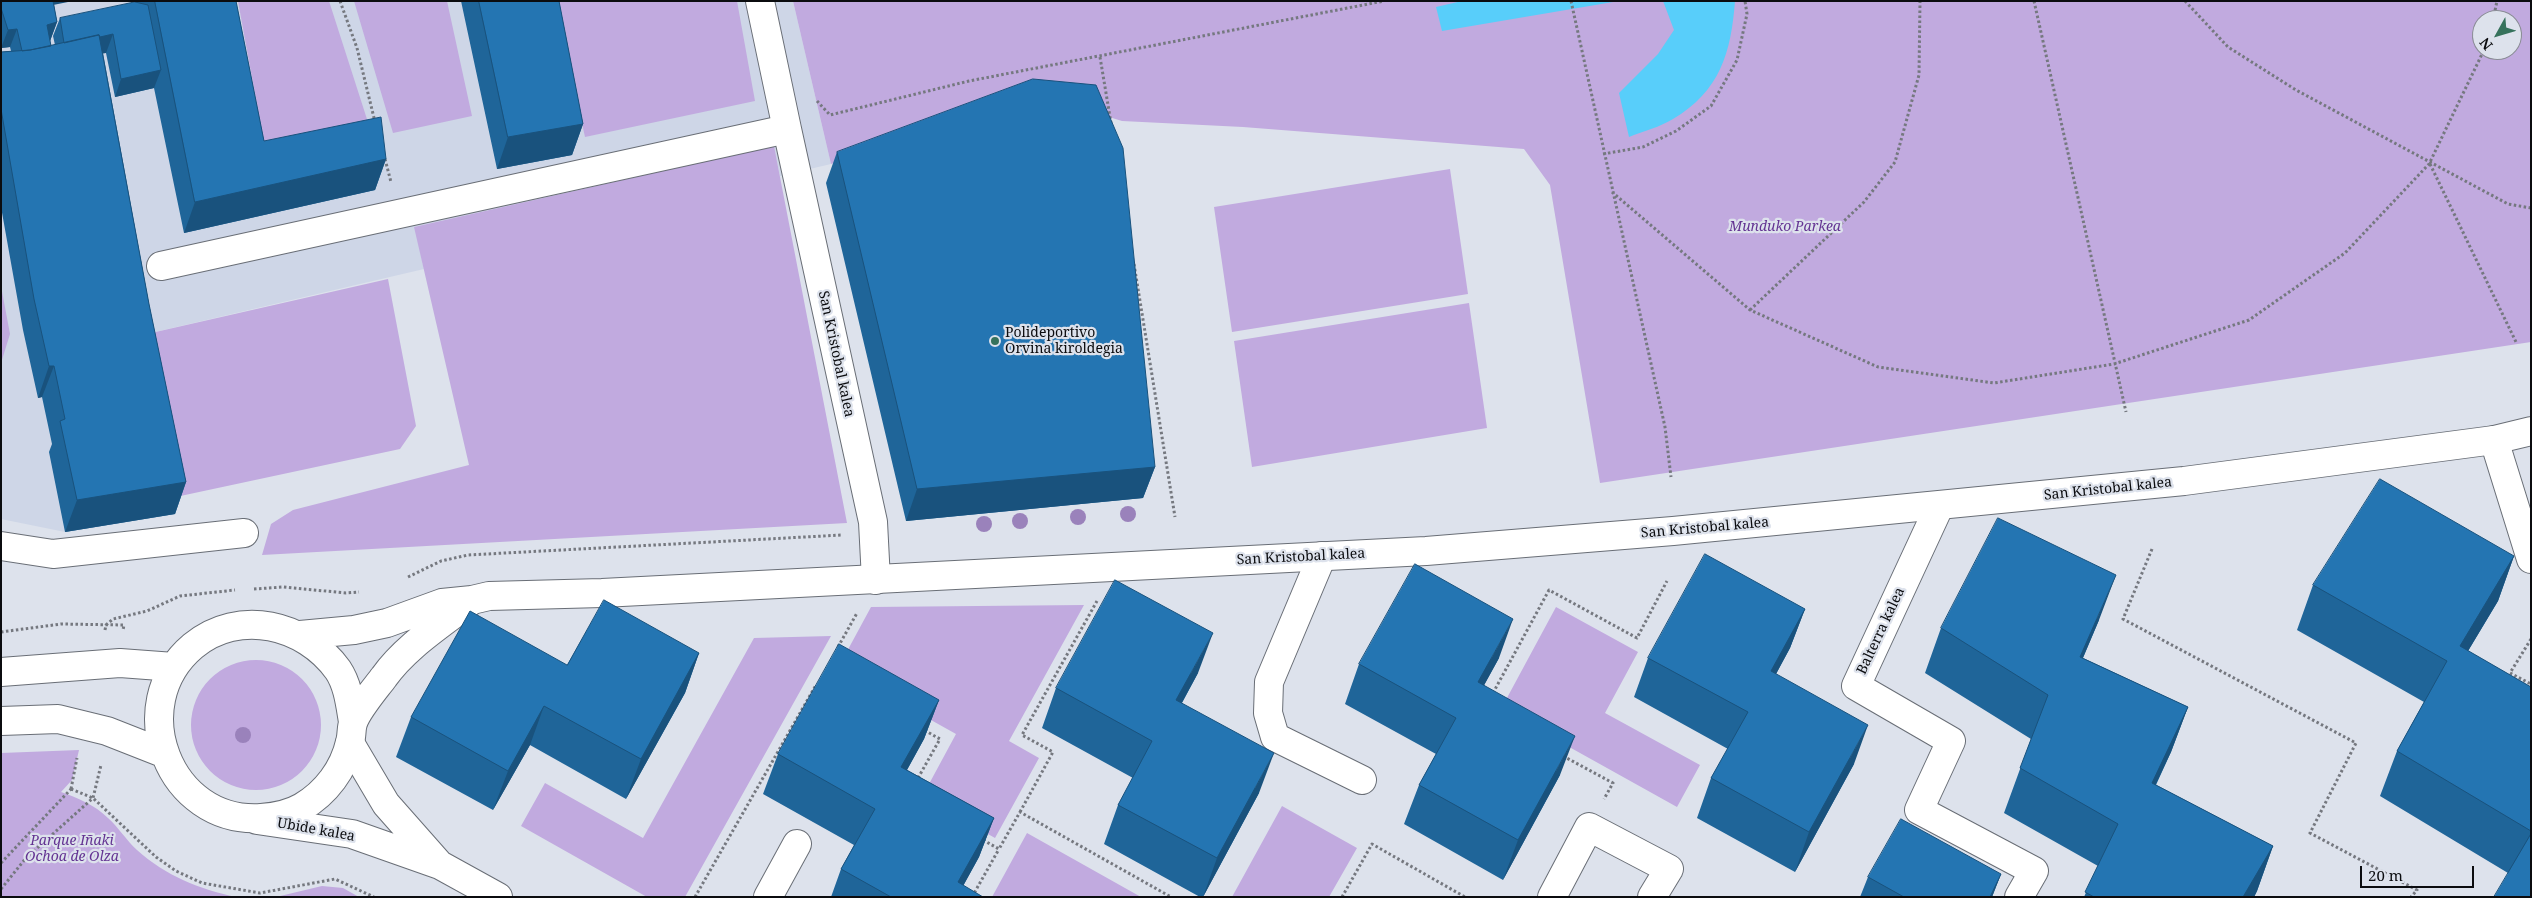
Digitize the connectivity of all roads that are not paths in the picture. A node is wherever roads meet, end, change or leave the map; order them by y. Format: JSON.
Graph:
{"nodes":[{"id":1,"x":760,"y":1,"type":"edge"},
{"id":2,"x":787,"y":129,"type":"junction"},
{"id":3,"x":161,"y":266,"type":"dead end"},
{"id":4,"x":2531,"y":431,"type":"edge"},
{"id":5,"x":2494,"y":440,"type":"junction"},
{"id":6,"x":1940,"y":506,"type":"junction"},
{"id":7,"x":2526,"y":527,"type":"edge"},
{"id":8,"x":244,"y":533,"type":"dead end"},
{"id":9,"x":1,"y":546,"type":"edge"},
{"id":10,"x":1322,"y":556,"type":"junction"},
{"id":11,"x":2531,"y":559,"type":"edge"},
{"id":12,"x":876,"y":580,"type":"junction"},
{"id":13,"x":472,"y":600,"type":"junction"},
{"id":14,"x":300,"y":635,"type":"junction"},
{"id":15,"x":174,"y":667,"type":"junction"},
{"id":16,"x":1,"y":672,"type":"edge"},
{"id":17,"x":1,"y":721,"type":"edge"},
{"id":18,"x":352,"y":732,"type":"junction"},
{"id":19,"x":163,"y":753,"type":"junction"},
{"id":20,"x":1362,"y":780,"type":"dead end"},
{"id":21,"x":248,"y":818,"type":"junction"},
{"id":22,"x":796,"y":844,"type":"dead end"},
{"id":23,"x":440,"y":865,"type":"junction"},
{"id":24,"x":498,"y":897,"type":"edge"},
{"id":25,"x":768,"y":897,"type":"edge"},
{"id":26,"x":1552,"y":897,"type":"edge"},
{"id":27,"x":1652,"y":897,"type":"edge"},
{"id":28,"x":2019,"y":897,"type":"edge"}],
"edges":[{"from":1,"to":2,"type":"main road","name":"San Kristobal kalea"},
{"from":2,"to":3,"type":"main road"},
{"from":2,"to":12,"type":"main road","name":"San Kristobal kalea"},
{"from":4,"to":5,"type":"main road","name":"San Kristobal kalea"},
{"from":5,"to":6,"type":"main road","name":"San Kristobal kalea"},
{"from":5,"to":7,"type":"main road"},
{"from":6,"to":10,"type":"main road","name":"San Kristobal kalea"},
{"from":6,"to":28,"type":"main road","name":"Balterra kalea"},
{"from":7,"to":11,"type":"main road"},
{"from":8,"to":9,"type":"main road"},
{"from":10,"to":12,"type":"main road","name":"San Kristobal kalea"},
{"from":10,"to":20,"type":"main road"},
{"from":12,"to":13,"type":"main road","name":"San Kristobal kalea"},
{"from":13,"to":14,"type":"main road","name":"San Kristobal kalea"},
{"from":13,"to":18,"type":"main road","name":"San Kristobal kalea"},
{"from":14,"to":15,"type":"main road"},
{"from":14,"to":18,"type":"main road"},
{"from":15,"to":16,"type":"main road"},
{"from":15,"to":19,"type":"main road"},
{"from":17,"to":19,"type":"main road"},
{"from":18,"to":21,"type":"main road","name":"San Kristobal kalea"},
{"from":18,"to":23,"type":"main road","name":"Ubide kalea"},
{"from":19,"to":21,"type":"main road"},
{"from":21,"to":23,"type":"main road","name":"Ubide kalea"},
{"from":22,"to":25,"type":"main road"},
{"from":23,"to":24,"type":"main road","name":"Ubide kalea"},
{"from":26,"to":27,"type":"main road"}]}
